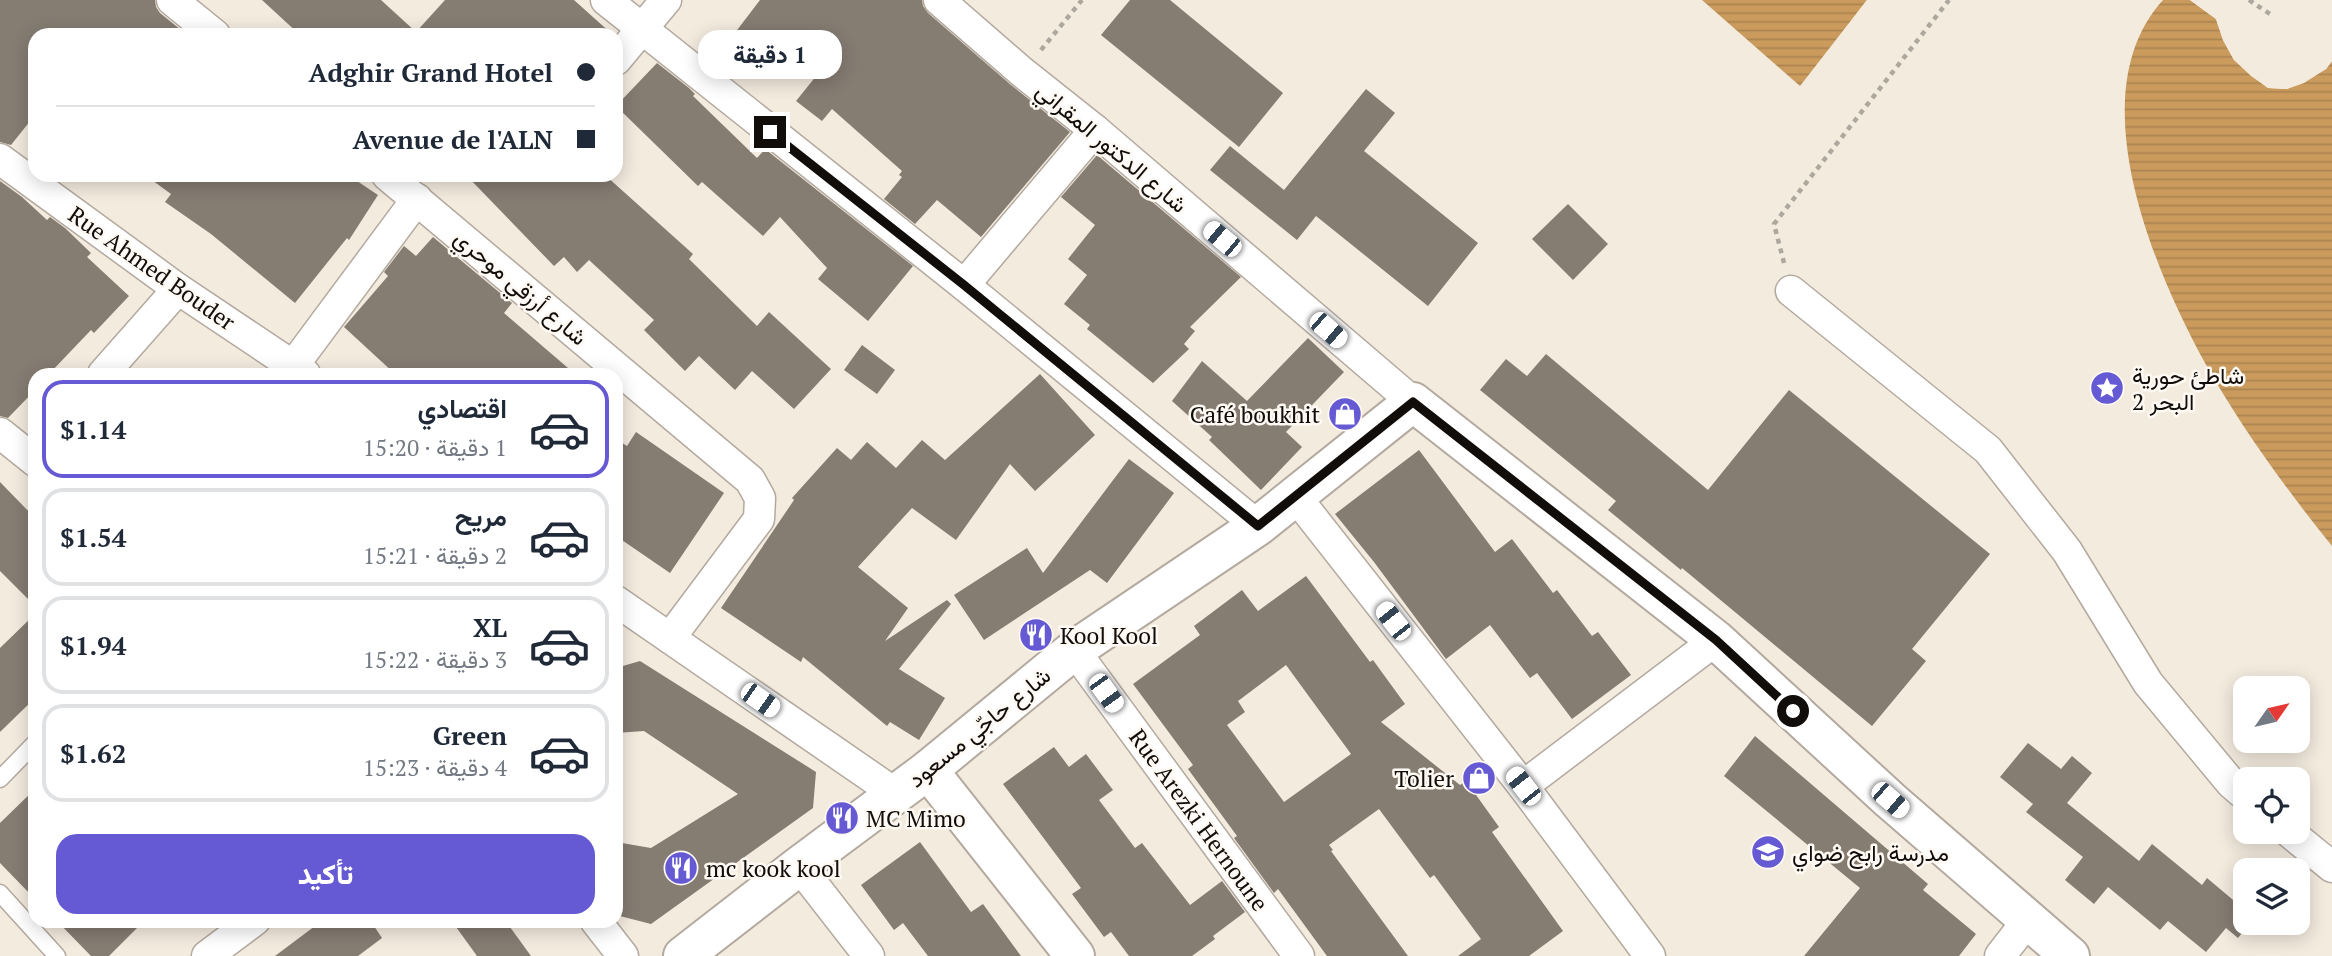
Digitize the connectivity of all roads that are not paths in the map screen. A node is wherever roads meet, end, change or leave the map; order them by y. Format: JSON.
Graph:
{"nodes":[{"id":1,"x":172,"y":0,"type":"edge"},
{"id":2,"x":606,"y":0,"type":"edge"},
{"id":3,"x":666,"y":0,"type":"edge"},
{"id":4,"x":939,"y":0,"type":"edge"},
{"id":5,"x":206,"y":28,"type":"edge"},
{"id":6,"x":641,"y":30,"type":"junction"},
{"id":7,"x":623,"y":52,"type":"edge"},
{"id":8,"x":1095,"y":130,"type":"junction"},
{"id":9,"x":0,"y":159,"type":"edge"},
{"id":10,"x":28,"y":179,"type":"edge"},
{"id":11,"x":31,"y":182,"type":"edge"},
{"id":12,"x":396,"y":182,"type":"edge"},
{"id":13,"x":417,"y":199,"type":"junction"},
{"id":14,"x":964,"y":285,"type":"junction"},
{"id":15,"x":178,"y":289,"type":"junction"},
{"id":16,"x":1791,"y":291,"type":"road end"},
{"id":17,"x":108,"y":368,"type":"edge"},
{"id":18,"x":296,"y":368,"type":"edge"},
{"id":19,"x":300,"y":368,"type":"edge"},
{"id":20,"x":617,"y":368,"type":"edge"},
{"id":21,"x":623,"y":373,"type":"edge"},
{"id":22,"x":1413,"y":402,"type":"junction"},
{"id":23,"x":0,"y":433,"type":"edge"},
{"id":24,"x":28,"y":453,"type":"edge"},
{"id":25,"x":1296,"y":497,"type":"junction"},
{"id":26,"x":1258,"y":526,"type":"junction"},
{"id":27,"x":623,"y":606,"type":"edge"},
{"id":28,"x":670,"y":638,"type":"junction"},
{"id":29,"x":1716,"y":640,"type":"junction"},
{"id":30,"x":1074,"y":650,"type":"junction"},
{"id":31,"x":28,"y":750,"type":"edge"},
{"id":32,"x":928,"y":770,"type":"junction"},
{"id":33,"x":0,"y":779,"type":"edge"},
{"id":34,"x":2233,"y":785,"type":"edge"},
{"id":35,"x":1523,"y":786,"type":"junction"},
{"id":36,"x":896,"y":794,"type":"junction"},
{"id":37,"x":2304,"y":844,"type":"edge"},
{"id":38,"x":799,"y":866,"type":"junction"},
{"id":39,"x":2332,"y":867,"type":"edge"},
{"id":40,"x":0,"y":893,"type":"edge"},
{"id":41,"x":2028,"y":920,"type":"junction"},
{"id":42,"x":28,"y":924,"type":"edge"},
{"id":43,"x":32,"y":928,"type":"edge"},
{"id":44,"x":244,"y":928,"type":"edge"},
{"id":45,"x":601,"y":928,"type":"edge"},
{"id":46,"x":57,"y":956,"type":"edge"},
{"id":47,"x":206,"y":956,"type":"edge"},
{"id":48,"x":623,"y":956,"type":"edge"},
{"id":49,"x":683,"y":956,"type":"edge"},
{"id":50,"x":869,"y":956,"type":"edge"},
{"id":51,"x":1075,"y":956,"type":"edge"},
{"id":52,"x":1299,"y":956,"type":"edge"},
{"id":53,"x":1650,"y":956,"type":"edge"},
{"id":54,"x":2000,"y":956,"type":"edge"},
{"id":55,"x":2070,"y":956,"type":"edge"}],
"edges":[{"from":1,"to":5,"type":"street"},
{"from":2,"to":6,"type":"street"},
{"from":3,"to":6,"type":"street"},
{"from":4,"to":8,"type":"street","name":"شارع الدكتور المقراني"},
{"from":6,"to":7,"type":"street"},
{"from":6,"to":14,"type":"street"},
{"from":8,"to":14,"type":"street"},
{"from":8,"to":22,"type":"street","name":"شارع الدكتور المقراني"},
{"from":9,"to":10,"type":"street","name":"Rue Ahmed Bouder"},
{"from":11,"to":15,"type":"street","name":"Rue Ahmed Bouder"},
{"from":12,"to":13,"type":"street","name":"شارع أرزقي موحري"},
{"from":13,"to":19,"type":"street"},
{"from":13,"to":20,"type":"street","name":"شارع أرزقي موحري"},
{"from":14,"to":26,"type":"street"},
{"from":15,"to":17,"type":"street"},
{"from":15,"to":18,"type":"street","name":"Rue Ahmed Bouder"},
{"from":16,"to":34,"type":"street"},
{"from":21,"to":28,"type":"street","name":"شارع أرزقي موحري"},
{"from":22,"to":25,"type":"main road","name":"شارع حاجّي مسعود"},
{"from":22,"to":29,"type":"main road"},
{"from":23,"to":24,"type":"street"},
{"from":25,"to":26,"type":"main road","name":"شارع حاجّي مسعود"},
{"from":25,"to":35,"type":"street"},
{"from":26,"to":30,"type":"main road","name":"شارع حاجّي مسعود"},
{"from":27,"to":28,"type":"street"},
{"from":28,"to":36,"type":"street"},
{"from":29,"to":35,"type":"street"},
{"from":29,"to":41,"type":"main road"},
{"from":30,"to":32,"type":"main road","name":"شارع حاجّي مسعود"},
{"from":30,"to":52,"type":"street","name":"Rue Arezki Hernoune"},
{"from":31,"to":33,"type":"lane"},
{"from":32,"to":36,"type":"main road","name":"شارع حاجّي مسعود"},
{"from":32,"to":51,"type":"main road"},
{"from":35,"to":53,"type":"street"},
{"from":36,"to":38,"type":"main road","name":"شارع حاجّي مسعود"},
{"from":37,"to":39,"type":"street"},
{"from":38,"to":49,"type":"main road","name":"شارع حاجّي مسعود"},
{"from":38,"to":50,"type":"street"},
{"from":40,"to":42,"type":"lane"},
{"from":41,"to":54,"type":"street"},
{"from":41,"to":55,"type":"main road"},
{"from":43,"to":46,"type":"lane"},
{"from":44,"to":47,"type":"street"},
{"from":45,"to":48,"type":"street"}]}
